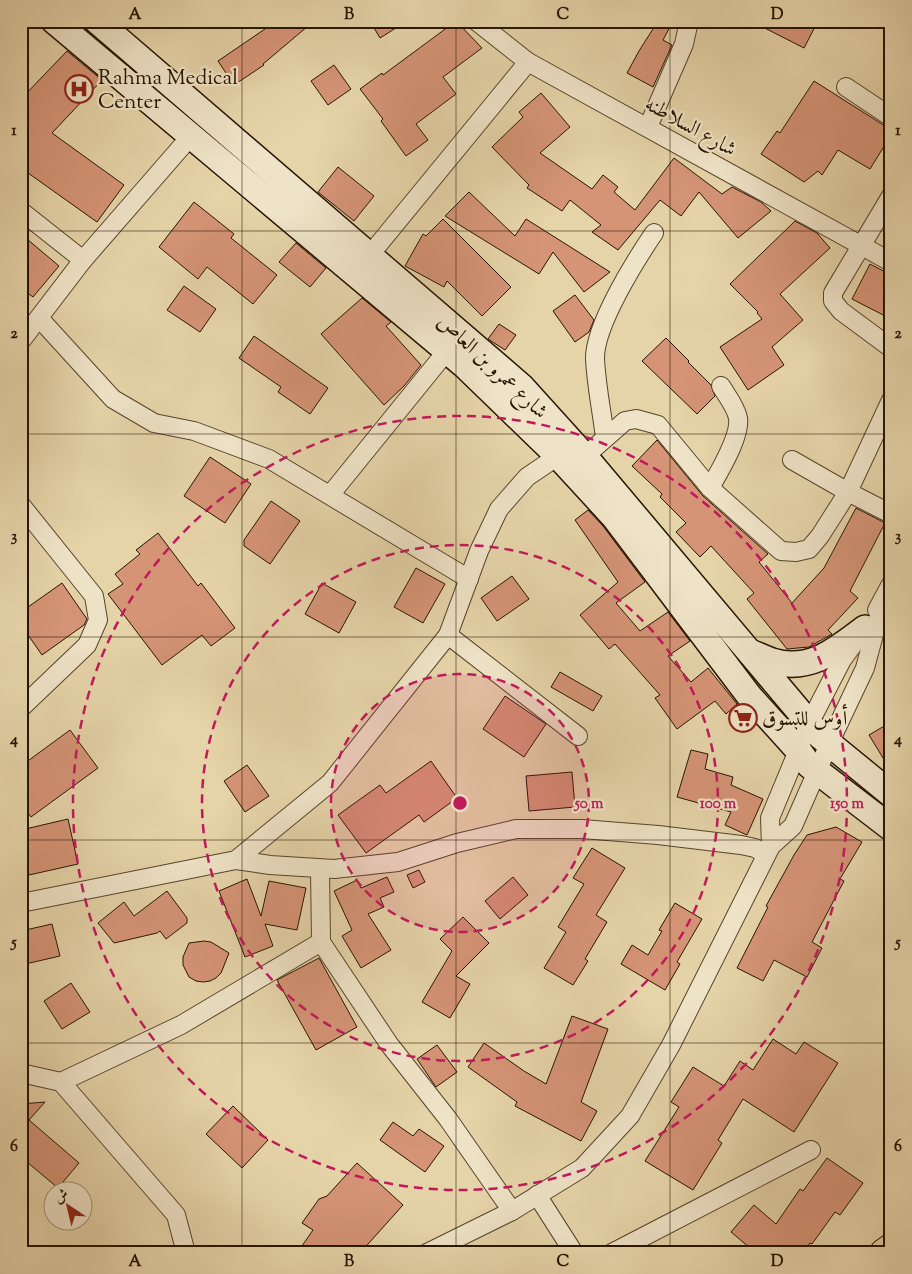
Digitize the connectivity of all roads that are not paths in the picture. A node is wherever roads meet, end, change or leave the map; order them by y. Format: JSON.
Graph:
{"nodes":[{"id":1,"x":54,"y":21,"type":"edge"},
{"id":2,"x":97,"y":21,"type":"edge"},
{"id":3,"x":476,"y":21,"type":"edge"},
{"id":4,"x":689,"y":21,"type":"edge"},
{"id":5,"x":528,"y":62,"type":"junction"},
{"id":6,"x":846,"y":87,"type":"dead end"},
{"id":7,"x":891,"y":117,"type":"edge"},
{"id":8,"x":648,"y":128,"type":"junction"},
{"id":9,"x":190,"y":137,"type":"junction"},
{"id":10,"x":891,"y":196,"type":"edge"},
{"id":11,"x":21,"y":211,"type":"edge"},
{"id":12,"x":654,"y":233,"type":"dead end"},
{"id":13,"x":860,"y":244,"type":"junction"},
{"id":14,"x":370,"y":256,"type":"junction"},
{"id":15,"x":83,"y":260,"type":"junction"},
{"id":16,"x":891,"y":262,"type":"edge"},
{"id":17,"x":40,"y":318,"type":"junction"},
{"id":18,"x":21,"y":341,"type":"edge"},
{"id":19,"x":891,"y":348,"type":"edge"},
{"id":20,"x":446,"y":352,"type":"junction"},
{"id":21,"x":721,"y":386,"type":"dead end"},
{"id":22,"x":891,"y":400,"type":"edge"},
{"id":23,"x":605,"y":438,"type":"junction"},
{"id":24,"x":558,"y":456,"type":"junction"},
{"id":25,"x":584,"y":457,"type":"junction"},
{"id":26,"x":792,"y":460,"type":"dead end"},
{"id":27,"x":710,"y":488,"type":"junction"},
{"id":28,"x":848,"y":492,"type":"junction"},
{"id":29,"x":330,"y":494,"type":"junction"},
{"id":30,"x":21,"y":505,"type":"edge"},
{"id":31,"x":891,"y":514,"type":"edge"},
{"id":32,"x":469,"y":579,"type":"junction"},
{"id":33,"x":891,"y":584,"type":"edge"},
{"id":34,"x":883,"y":600,"type":"junction"},
{"id":35,"x":865,"y":628,"type":"junction"},
{"id":36,"x":448,"y":635,"type":"junction"},
{"id":37,"x":750,"y":652,"type":"junction"},
{"id":38,"x":21,"y":708,"type":"edge"},
{"id":39,"x":810,"y":724,"type":"junction"},
{"id":40,"x":578,"y":736,"type":"dead end"},
{"id":41,"x":829,"y":744,"type":"junction"},
{"id":42,"x":799,"y":751,"type":"junction"},
{"id":43,"x":817,"y":771,"type":"junction"},
{"id":44,"x":888,"y":787,"type":"edge"},
{"id":45,"x":891,"y":828,"type":"edge"},
{"id":46,"x":768,"y":850,"type":"junction"},
{"id":47,"x":236,"y":860,"type":"junction"},
{"id":48,"x":320,"y":869,"type":"junction"},
{"id":49,"x":21,"y":903,"type":"edge"},
{"id":50,"x":321,"y":942,"type":"junction"},
{"id":51,"x":21,"y":1073,"type":"edge"},
{"id":52,"x":61,"y":1082,"type":"junction"},
{"id":53,"x":811,"y":1150,"type":"dead end"},
{"id":54,"x":537,"y":1196,"type":"junction"},
{"id":55,"x":512,"y":1211,"type":"junction"},
{"id":56,"x":891,"y":1248,"type":"edge"},
{"id":57,"x":186,"y":1253,"type":"edge"},
{"id":58,"x":427,"y":1253,"type":"edge"},
{"id":59,"x":574,"y":1253,"type":"edge"},
{"id":60,"x":612,"y":1253,"type":"edge"},
{"id":61,"x":884,"y":1253,"type":"edge"}],
"edges":[{"from":1,"to":9,"type":"street"},
{"from":2,"to":14,"type":"street","name":"شارع عمرو بن العاص"},
{"from":3,"to":5,"type":"street","name":"شارع السلاطنه"},
{"from":4,"to":8,"type":"street"},
{"from":5,"to":8,"type":"street","name":"شارع السلاطنه"},
{"from":5,"to":14,"type":"street"},
{"from":6,"to":7,"type":"street"},
{"from":8,"to":13,"type":"street","name":"شارع السلاطنه"},
{"from":9,"to":15,"type":"street"},
{"from":9,"to":20,"type":"street"},
{"from":10,"to":13,"type":"street"},
{"from":11,"to":15,"type":"street"},
{"from":12,"to":23,"type":"street"},
{"from":13,"to":16,"type":"street","name":"شارع السلاطنه"},
{"from":13,"to":19,"type":"street"},
{"from":14,"to":25,"type":"street","name":"شارع عمرو بن العاص"},
{"from":15,"to":17,"type":"street"},
{"from":17,"to":18,"type":"street"},
{"from":17,"to":29,"type":"street"},
{"from":20,"to":24,"type":"street"},
{"from":20,"to":29,"type":"street"},
{"from":21,"to":27,"type":"street"},
{"from":22,"to":28,"type":"street"},
{"from":23,"to":25,"type":"street"},
{"from":23,"to":27,"type":"street"},
{"from":24,"to":32,"type":"street"},
{"from":24,"to":42,"type":"street"},
{"from":25,"to":37,"type":"street","name":"شارع عمرو بن العاص"},
{"from":26,"to":28,"type":"street"},
{"from":27,"to":28,"type":"street"},
{"from":28,"to":31,"type":"street"},
{"from":29,"to":32,"type":"street"},
{"from":30,"to":38,"type":"street"},
{"from":32,"to":36,"type":"street"},
{"from":33,"to":34,"type":"street"},
{"from":34,"to":35,"type":"street"},
{"from":34,"to":41,"type":"street"},
{"from":35,"to":37,"type":"street"},
{"from":35,"to":39,"type":"street"},
{"from":36,"to":40,"type":"street"},
{"from":36,"to":47,"type":"street"},
{"from":37,"to":39,"type":"street","name":"شارع عمرو بن العاص"},
{"from":39,"to":41,"type":"street","name":"شارع عمرو بن العاص"},
{"from":39,"to":42,"type":"street"},
{"from":41,"to":43,"type":"street"},
{"from":41,"to":44,"type":"street","name":"شارع عمرو بن العاص"},
{"from":42,"to":43,"type":"street"},
{"from":42,"to":46,"type":"street"},
{"from":43,"to":45,"type":"street"},
{"from":43,"to":46,"type":"street"},
{"from":46,"to":48,"type":"street"},
{"from":46,"to":54,"type":"street"},
{"from":47,"to":48,"type":"street"},
{"from":47,"to":49,"type":"street"},
{"from":48,"to":50,"type":"street"},
{"from":50,"to":52,"type":"street"},
{"from":50,"to":55,"type":"street"},
{"from":51,"to":52,"type":"street"},
{"from":52,"to":57,"type":"street"},
{"from":53,"to":60,"type":"street"},
{"from":54,"to":55,"type":"street"},
{"from":54,"to":59,"type":"street"},
{"from":55,"to":58,"type":"street"},
{"from":56,"to":61,"type":"main road"}]}
